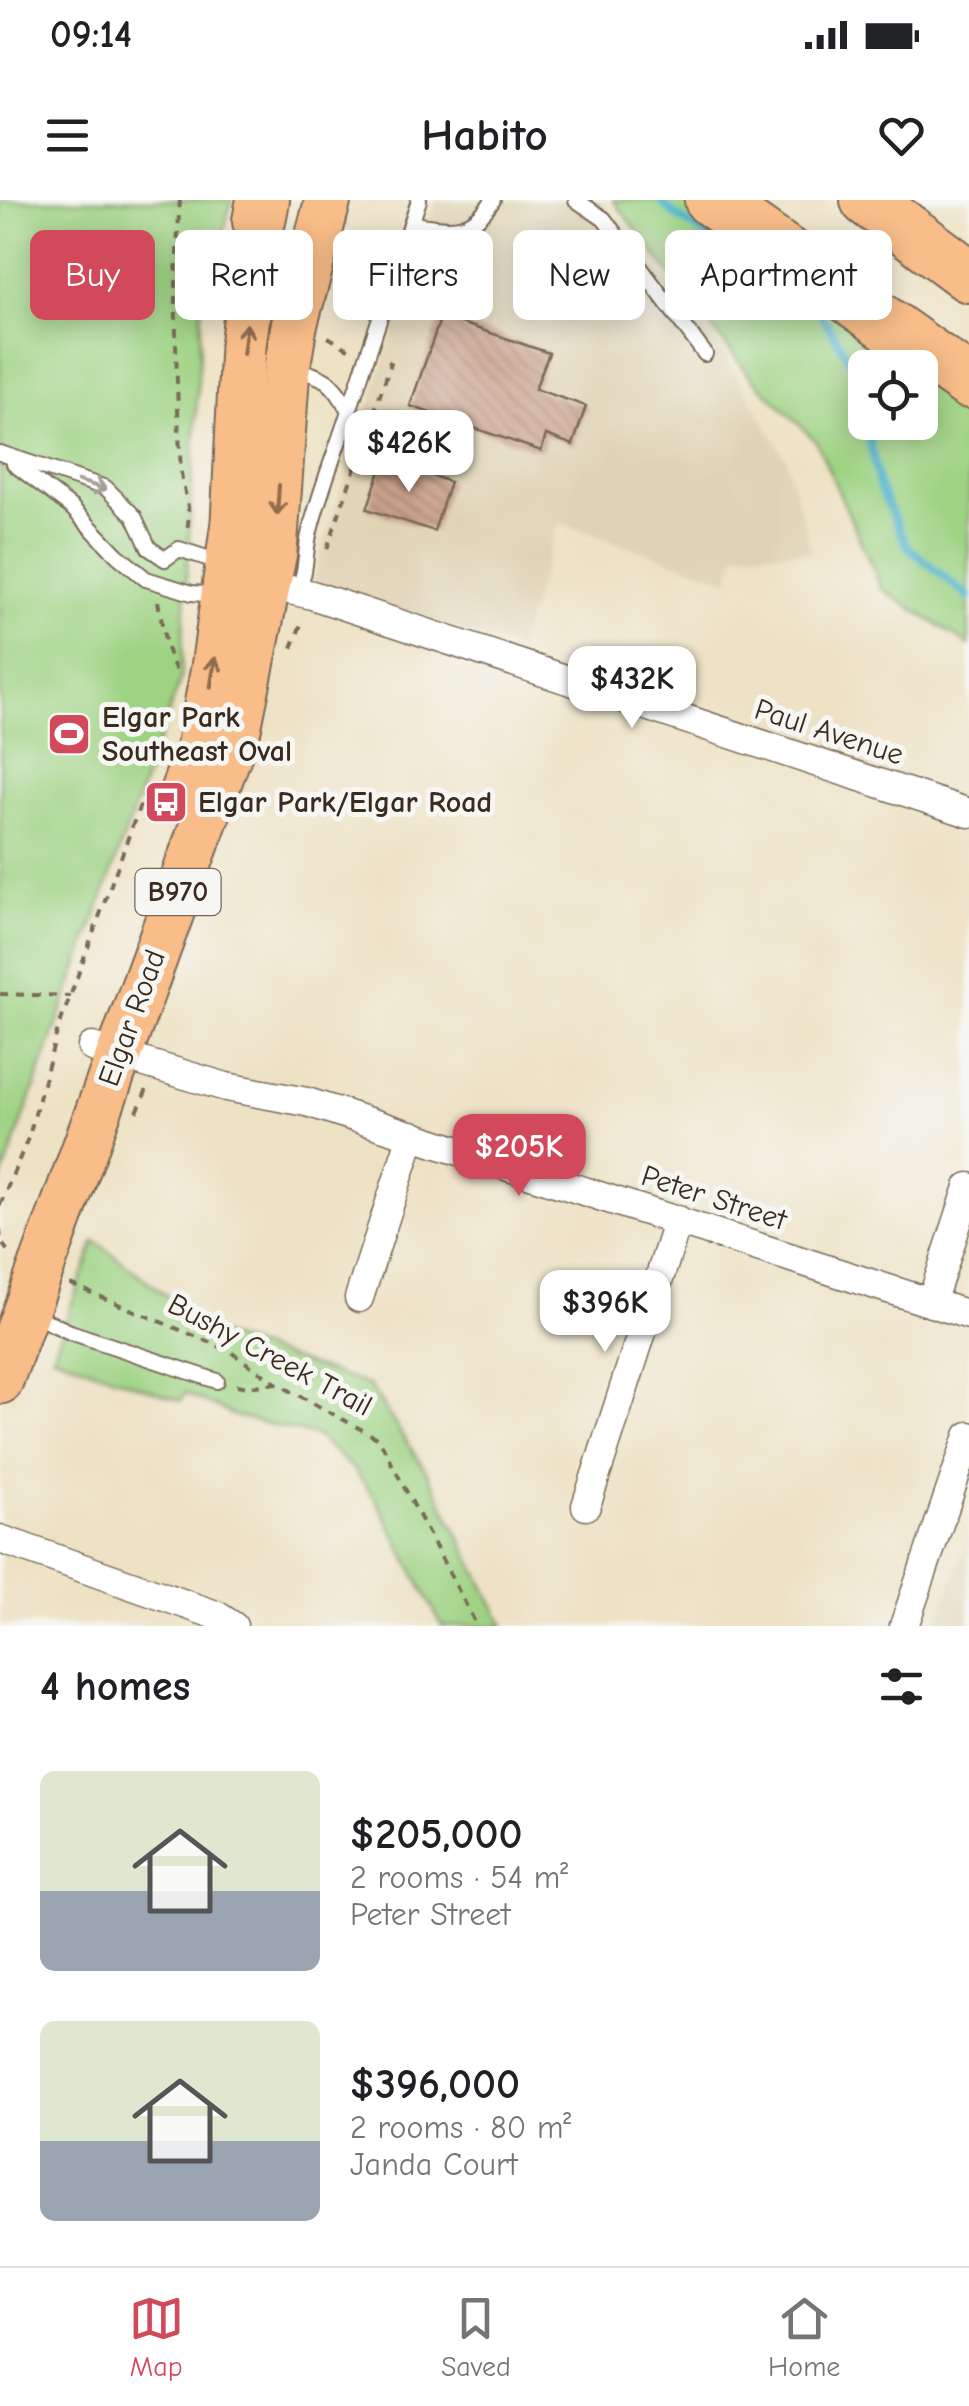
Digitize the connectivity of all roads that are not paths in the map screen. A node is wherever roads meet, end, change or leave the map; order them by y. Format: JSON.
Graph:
{"nodes":[{"id":1,"x":328,"y":200,"type":"edge"},
{"id":2,"x":418,"y":200,"type":"edge"},
{"id":3,"x":493,"y":200,"type":"edge"},
{"id":4,"x":576,"y":200,"type":"edge"},
{"id":5,"x":711,"y":200,"type":"edge"},
{"id":6,"x":866,"y":200,"type":"edge"},
{"id":7,"x":263,"y":207,"type":"edge"},
{"id":8,"x":410,"y":224,"type":"junction"},
{"id":9,"x":969,"y":276,"type":"edge"},
{"id":10,"x":705,"y":354,"type":"dead end"},
{"id":11,"x":287,"y":368,"type":"junction"},
{"id":12,"x":969,"y":382,"type":"edge"},
{"id":13,"x":349,"y":411,"type":"junction"},
{"id":14,"x":0,"y":453,"type":"edge"},
{"id":15,"x":236,"y":494,"type":"junction"},
{"id":16,"x":225,"y":580,"type":"junction"},
{"id":17,"x":296,"y":586,"type":"junction"},
{"id":18,"x":969,"y":812,"type":"edge"},
{"id":19,"x":105,"y":1051,"type":"junction"},
{"id":20,"x":412,"y":1136,"type":"junction"},
{"id":21,"x":969,"y":1188,"type":"edge"},
{"id":22,"x":678,"y":1220,"type":"junction"},
{"id":23,"x":6,"y":1295,"type":"edge"},
{"id":24,"x":359,"y":1298,"type":"dead end"},
{"id":25,"x":932,"y":1303,"type":"junction"},
{"id":26,"x":969,"y":1315,"type":"edge"},
{"id":27,"x":0,"y":1381,"type":"edge"},
{"id":28,"x":217,"y":1381,"type":"road end"},
{"id":29,"x":969,"y":1436,"type":"edge"},
{"id":30,"x":586,"y":1506,"type":"dead end"},
{"id":31,"x":0,"y":1539,"type":"edge"},
{"id":32,"x":233,"y":1626,"type":"edge"},
{"id":33,"x":904,"y":1626,"type":"edge"}],
"edges":[{"from":1,"to":11,"type":"main road","name":"Elgar Road","number":"B970"},
{"from":2,"to":8,"type":"lane"},
{"from":3,"to":8,"type":"lane"},
{"from":4,"to":10,"type":"lane"},
{"from":5,"to":12,"type":"highway"},
{"from":6,"to":9,"type":"highway"},
{"from":15,"to":7,"type":"main road","name":"Elgar Road","number":"B970","one_way":true},
{"from":8,"to":13,"type":"lane"},
{"from":11,"to":13,"type":"lane"},
{"from":11,"to":15,"type":"main road","name":"Elgar Road"},
{"from":11,"to":17,"type":"main road","name":"Elgar Road","number":"B970","one_way":true},
{"from":13,"to":17,"type":"lane"},
{"from":14,"to":16,"type":"lane"},
{"from":14,"to":16,"type":"lane","one_way":true},
{"from":15,"to":16,"type":"main road","name":"Elgar Road","number":"B970"},
{"from":16,"to":17,"type":"main road"},
{"from":19,"to":16,"type":"main road","name":"Elgar Road","number":"B970","one_way":true},
{"from":17,"to":18,"type":"street","name":"Paul Avenue"},
{"from":17,"to":19,"type":"main road","name":"Elgar Road","number":"B970"},
{"from":19,"to":20,"type":"street","name":"Peter Street"},
{"from":19,"to":23,"type":"main road","name":"Elgar Road","number":"B970"},
{"from":20,"to":22,"type":"street","name":"Peter Street"},
{"from":20,"to":24,"type":"street"},
{"from":21,"to":25,"type":"street"},
{"from":22,"to":25,"type":"street","name":"Peter Street"},
{"from":22,"to":30,"type":"street"},
{"from":23,"to":27,"type":"main road","name":"Elgar Road","number":"B970"},
{"from":23,"to":28,"type":"lane"},
{"from":25,"to":26,"type":"street","name":"Peter Street"},
{"from":29,"to":33,"type":"street"},
{"from":31,"to":32,"type":"street"}]}
